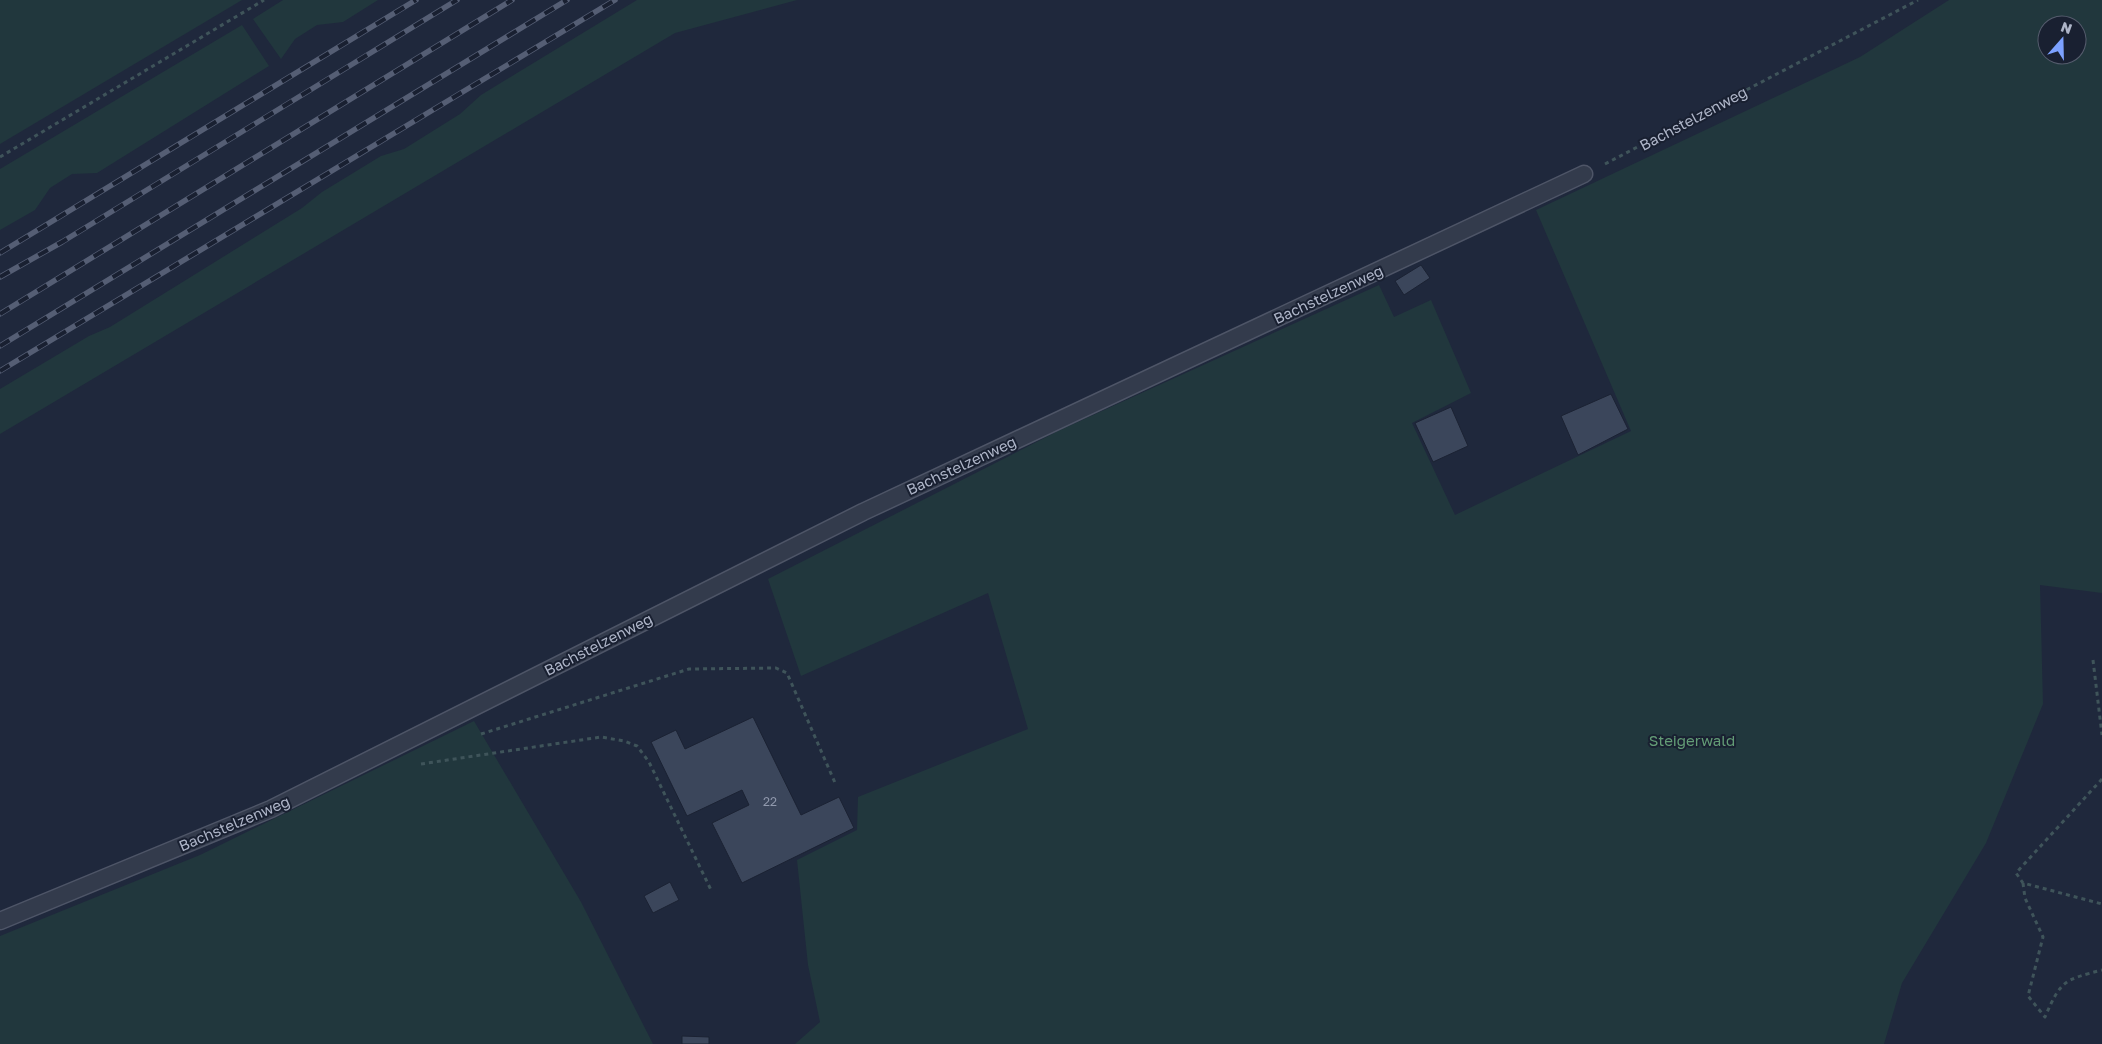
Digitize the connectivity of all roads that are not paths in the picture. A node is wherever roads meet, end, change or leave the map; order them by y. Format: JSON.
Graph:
{"nodes":[{"id":1,"x":1584,"y":174,"type":"road end"},
{"id":2,"x":0,"y":921,"type":"edge"}],
"edges":[{"from":1,"to":2,"type":"lane","name":"Bachstelzenweg"}]}
